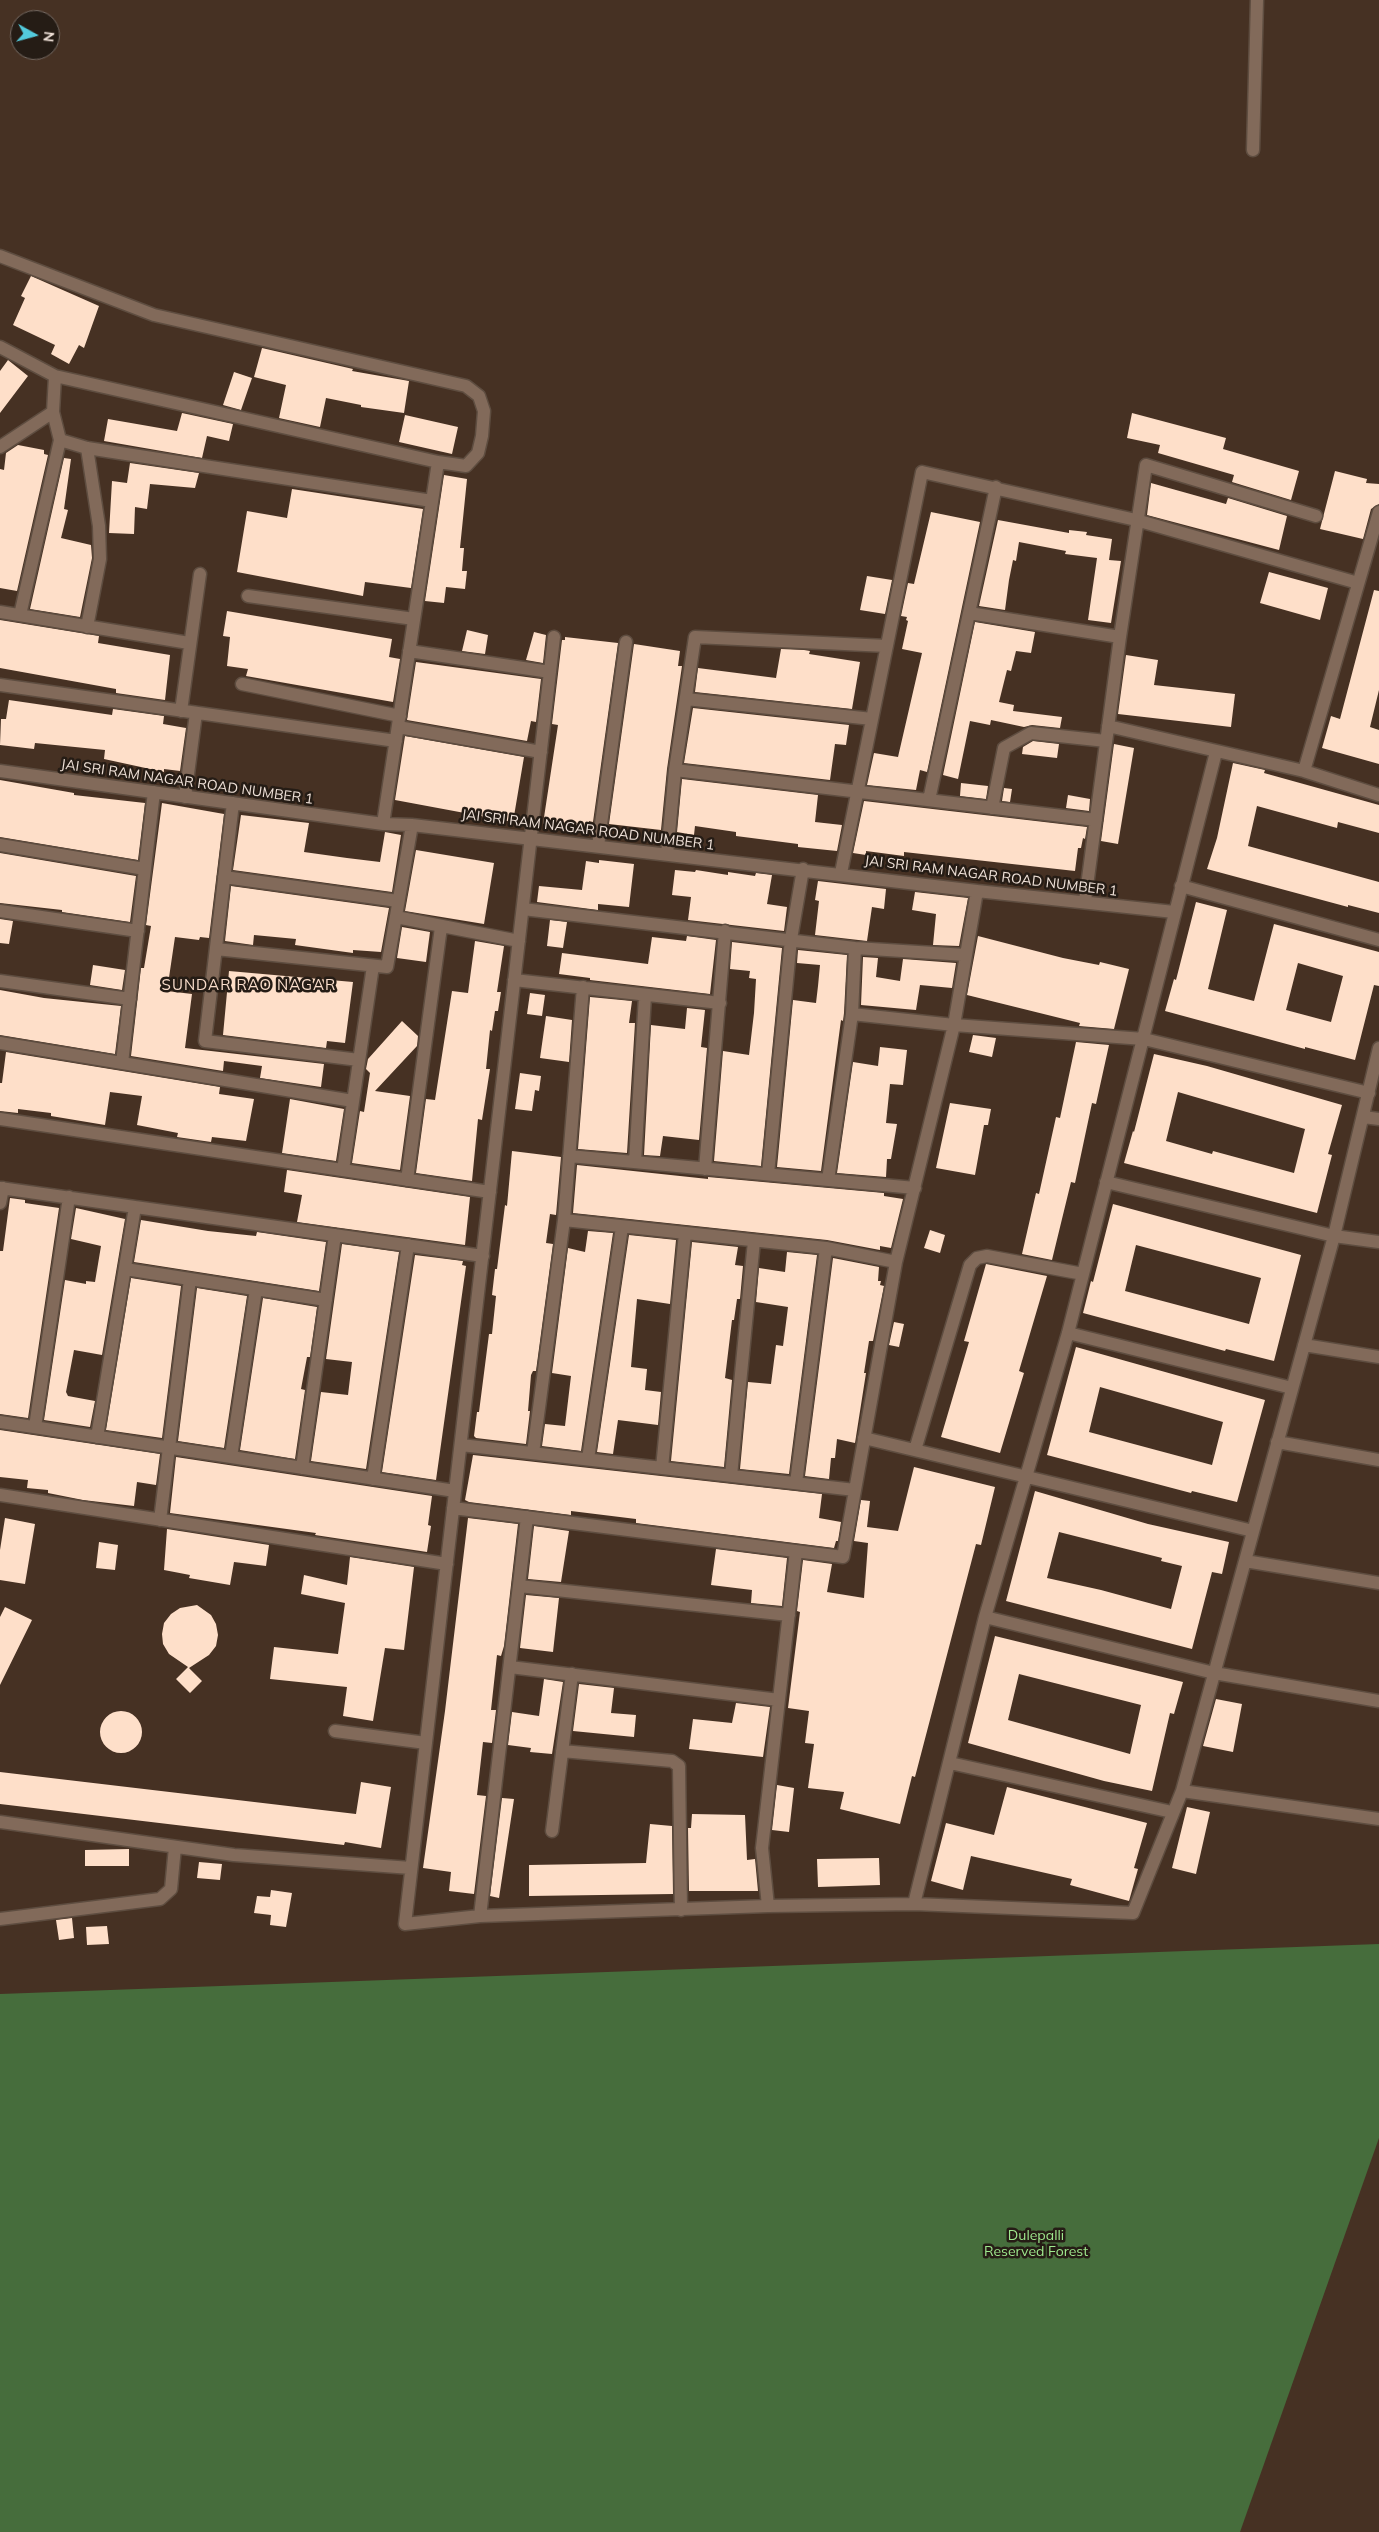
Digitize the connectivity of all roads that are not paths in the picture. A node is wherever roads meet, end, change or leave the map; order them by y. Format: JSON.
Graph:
{"nodes":[{"id":1,"x":1257,"y":0,"type":"edge"},
{"id":2,"x":1253,"y":150,"type":"dead end"},
{"id":3,"x":0,"y":256,"type":"edge"},
{"id":4,"x":0,"y":347,"type":"edge"},
{"id":5,"x":55,"y":376,"type":"junction"},
{"id":6,"x":53,"y":412,"type":"junction"},
{"id":7,"x":60,"y":440,"type":"junction"},
{"id":8,"x":0,"y":447,"type":"edge"},
{"id":9,"x":87,"y":448,"type":"junction"},
{"id":10,"x":438,"y":462,"type":"junction"},
{"id":11,"x":996,"y":487,"type":"junction"},
{"id":12,"x":432,"y":501,"type":"junction"},
{"id":13,"x":1379,"y":512,"type":"edge"},
{"id":14,"x":1316,"y":516,"type":"dead end"},
{"id":15,"x":1136,"y":520,"type":"junction"},
{"id":16,"x":200,"y":574,"type":"dead end"},
{"id":17,"x":1358,"y":583,"type":"junction"},
{"id":18,"x":248,"y":596,"type":"dead end"},
{"id":19,"x":0,"y":612,"type":"edge"},
{"id":20,"x":969,"y":613,"type":"junction"},
{"id":21,"x":20,"y":615,"type":"junction"},
{"id":22,"x":414,"y":619,"type":"junction"},
{"id":23,"x":87,"y":627,"type":"junction"},
{"id":24,"x":554,"y":636,"type":"dead end"},
{"id":25,"x":1120,"y":636,"type":"junction"},
{"id":26,"x":626,"y":642,"type":"dead end"},
{"id":27,"x":189,"y":643,"type":"junction"},
{"id":28,"x":887,"y":646,"type":"junction"},
{"id":29,"x":409,"y":651,"type":"junction"},
{"id":30,"x":550,"y":672,"type":"junction"},
{"id":31,"x":242,"y":684,"type":"dead end"},
{"id":32,"x":0,"y":685,"type":"edge"},
{"id":33,"x":686,"y":699,"type":"junction"},
{"id":34,"x":181,"y":711,"type":"junction"},
{"id":35,"x":196,"y":713,"type":"junction"},
{"id":36,"x":872,"y":719,"type":"junction"},
{"id":37,"x":399,"y":721,"type":"junction"},
{"id":38,"x":1108,"y":726,"type":"junction"},
{"id":39,"x":396,"y":741,"type":"junction"},
{"id":40,"x":1106,"y":741,"type":"junction"},
{"id":41,"x":541,"y":752,"type":"junction"},
{"id":42,"x":1216,"y":752,"type":"junction"},
{"id":43,"x":675,"y":770,"type":"junction"},
{"id":44,"x":0,"y":771,"type":"edge"},
{"id":45,"x":1304,"y":771,"type":"junction"},
{"id":46,"x":154,"y":792,"type":"junction"},
{"id":47,"x":857,"y":792,"type":"junction"},
{"id":48,"x":1379,"y":795,"type":"edge"},
{"id":49,"x":185,"y":797,"type":"junction"},
{"id":50,"x":929,"y":800,"type":"junction"},
{"id":51,"x":233,"y":803,"type":"junction"},
{"id":52,"x":992,"y":808,"type":"junction"},
{"id":53,"x":1096,"y":820,"type":"junction"},
{"id":54,"x":383,"y":824,"type":"junction"},
{"id":55,"x":412,"y":824,"type":"junction"},
{"id":56,"x":531,"y":838,"type":"junction"},
{"id":57,"x":0,"y":845,"type":"edge"},
{"id":58,"x":598,"y":846,"type":"junction"},
{"id":59,"x":667,"y":854,"type":"junction"},
{"id":60,"x":145,"y":868,"type":"junction"},
{"id":61,"x":803,"y":869,"type":"junction"},
{"id":62,"x":841,"y":873,"type":"junction"},
{"id":63,"x":224,"y":877,"type":"junction"},
{"id":64,"x":1182,"y":886,"type":"junction"},
{"id":65,"x":977,"y":891,"type":"junction"},
{"id":66,"x":398,"y":901,"type":"junction"},
{"id":67,"x":1085,"y":901,"type":"junction"},
{"id":68,"x":523,"y":910,"type":"junction"},
{"id":69,"x":0,"y":911,"type":"edge"},
{"id":70,"x":1174,"y":912,"type":"junction"},
{"id":71,"x":396,"y":917,"type":"junction"},
{"id":72,"x":441,"y":927,"type":"junction"},
{"id":73,"x":138,"y":931,"type":"junction"},
{"id":74,"x":725,"y":931,"type":"junction"},
{"id":75,"x":791,"y":939,"type":"junction"},
{"id":76,"x":1379,"y":940,"type":"edge"},
{"id":77,"x":518,"y":941,"type":"junction"},
{"id":78,"x":855,"y":948,"type":"junction"},
{"id":79,"x":216,"y":949,"type":"junction"},
{"id":80,"x":966,"y":955,"type":"junction"},
{"id":81,"x":373,"y":966,"type":"junction"},
{"id":82,"x":514,"y":980,"type":"junction"},
{"id":83,"x":0,"y":981,"type":"edge"},
{"id":84,"x":583,"y":987,"type":"junction"},
{"id":85,"x":645,"y":996,"type":"junction"},
{"id":86,"x":130,"y":999,"type":"junction"},
{"id":87,"x":720,"y":1004,"type":"junction"},
{"id":88,"x":852,"y":1014,"type":"junction"},
{"id":89,"x":954,"y":1025,"type":"junction"},
{"id":90,"x":1144,"y":1039,"type":"junction"},
{"id":91,"x":0,"y":1043,"type":"edge"},
{"id":92,"x":1379,"y":1048,"type":"edge"},
{"id":93,"x":359,"y":1060,"type":"junction"},
{"id":94,"x":122,"y":1063,"type":"junction"},
{"id":95,"x":1370,"y":1093,"type":"junction"},
{"id":96,"x":353,"y":1101,"type":"junction"},
{"id":97,"x":1364,"y":1117,"type":"junction"},
{"id":98,"x":0,"y":1119,"type":"edge"},
{"id":99,"x":1379,"y":1119,"type":"edge"},
{"id":100,"x":569,"y":1156,"type":"junction"},
{"id":101,"x":635,"y":1162,"type":"junction"},
{"id":102,"x":705,"y":1169,"type":"junction"},
{"id":103,"x":343,"y":1170,"type":"junction"},
{"id":104,"x":768,"y":1174,"type":"junction"},
{"id":105,"x":407,"y":1180,"type":"junction"},
{"id":106,"x":828,"y":1180,"type":"junction"},
{"id":107,"x":1106,"y":1182,"type":"junction"},
{"id":108,"x":1,"y":1188,"type":"edge"},
{"id":109,"x":916,"y":1188,"type":"junction"},
{"id":110,"x":490,"y":1192,"type":"junction"},
{"id":111,"x":69,"y":1198,"type":"junction"},
{"id":112,"x":0,"y":1203,"type":"edge"},
{"id":113,"x":135,"y":1207,"type":"junction"},
{"id":114,"x":564,"y":1220,"type":"junction"},
{"id":115,"x":622,"y":1226,"type":"junction"},
{"id":116,"x":685,"y":1233,"type":"junction"},
{"id":117,"x":335,"y":1235,"type":"junction"},
{"id":118,"x":1334,"y":1236,"type":"junction"},
{"id":119,"x":754,"y":1240,"type":"junction"},
{"id":120,"x":1379,"y":1242,"type":"edge"},
{"id":121,"x":408,"y":1245,"type":"junction"},
{"id":122,"x":826,"y":1248,"type":"junction"},
{"id":123,"x":483,"y":1256,"type":"junction"},
{"id":124,"x":896,"y":1262,"type":"junction"},
{"id":125,"x":125,"y":1269,"type":"junction"},
{"id":126,"x":1083,"y":1274,"type":"junction"},
{"id":127,"x":190,"y":1279,"type":"junction"},
{"id":128,"x":256,"y":1289,"type":"junction"},
{"id":129,"x":326,"y":1300,"type":"junction"},
{"id":130,"x":1068,"y":1333,"type":"junction"},
{"id":131,"x":1304,"y":1345,"type":"junction"},
{"id":132,"x":1379,"y":1357,"type":"edge"},
{"id":133,"x":1292,"y":1388,"type":"junction"},
{"id":134,"x":0,"y":1422,"type":"edge"},
{"id":135,"x":35,"y":1427,"type":"junction"},
{"id":136,"x":97,"y":1437,"type":"junction"},
{"id":137,"x":864,"y":1438,"type":"junction"},
{"id":138,"x":1277,"y":1442,"type":"junction"},
{"id":139,"x":461,"y":1445,"type":"junction"},
{"id":140,"x":169,"y":1448,"type":"junction"},
{"id":141,"x":915,"y":1450,"type":"junction"},
{"id":142,"x":533,"y":1453,"type":"junction"},
{"id":143,"x":231,"y":1457,"type":"junction"},
{"id":144,"x":588,"y":1459,"type":"junction"},
{"id":145,"x":1379,"y":1460,"type":"edge"},
{"id":146,"x":302,"y":1468,"type":"junction"},
{"id":147,"x":662,"y":1468,"type":"junction"},
{"id":148,"x":1026,"y":1475,"type":"junction"},
{"id":149,"x":731,"y":1476,"type":"junction"},
{"id":150,"x":373,"y":1479,"type":"junction"},
{"id":151,"x":796,"y":1483,"type":"junction"},
{"id":152,"x":855,"y":1490,"type":"junction"},
{"id":153,"x":455,"y":1491,"type":"junction"},
{"id":154,"x":0,"y":1495,"type":"edge"},
{"id":155,"x":453,"y":1508,"type":"junction"},
{"id":156,"x":527,"y":1517,"type":"junction"},
{"id":157,"x":160,"y":1520,"type":"junction"},
{"id":158,"x":1253,"y":1531,"type":"junction"},
{"id":159,"x":796,"y":1551,"type":"junction"},
{"id":160,"x":1245,"y":1561,"type":"junction"},
{"id":161,"x":447,"y":1564,"type":"junction"},
{"id":162,"x":1379,"y":1583,"type":"edge"},
{"id":163,"x":519,"y":1586,"type":"junction"},
{"id":164,"x":789,"y":1615,"type":"junction"},
{"id":165,"x":985,"y":1617,"type":"junction"},
{"id":166,"x":510,"y":1666,"type":"junction"},
{"id":167,"x":1214,"y":1673,"type":"junction"},
{"id":168,"x":572,"y":1674,"type":"junction"},
{"id":169,"x":779,"y":1700,"type":"junction"},
{"id":170,"x":1379,"y":1701,"type":"edge"},
{"id":171,"x":335,"y":1731,"type":"dead end"},
{"id":172,"x":426,"y":1743,"type":"junction"},
{"id":173,"x":562,"y":1751,"type":"junction"},
{"id":174,"x":950,"y":1763,"type":"junction"},
{"id":175,"x":1182,"y":1791,"type":"junction"},
{"id":176,"x":1172,"y":1812,"type":"junction"},
{"id":177,"x":1379,"y":1819,"type":"edge"},
{"id":178,"x":0,"y":1822,"type":"edge"},
{"id":179,"x":552,"y":1831,"type":"dead end"},
{"id":180,"x":175,"y":1847,"type":"junction"},
{"id":181,"x":412,"y":1868,"type":"junction"},
{"id":182,"x":914,"y":1904,"type":"junction"},
{"id":183,"x":768,"y":1906,"type":"junction"},
{"id":184,"x":681,"y":1910,"type":"junction"},
{"id":185,"x":480,"y":1916,"type":"junction"},
{"id":186,"x":0,"y":1919,"type":"edge"}],
"edges":[{"from":1,"to":2,"type":"street"},
{"from":3,"to":10,"type":"street"},
{"from":4,"to":5,"type":"street"},
{"from":5,"to":6,"type":"street"},
{"from":5,"to":10,"type":"street"},
{"from":6,"to":7,"type":"street"},
{"from":6,"to":8,"type":"street"},
{"from":7,"to":9,"type":"street"},
{"from":7,"to":21,"type":"street"},
{"from":9,"to":12,"type":"street"},
{"from":9,"to":23,"type":"street"},
{"from":10,"to":12,"type":"street"},
{"from":11,"to":15,"type":"street"},
{"from":11,"to":20,"type":"street"},
{"from":11,"to":28,"type":"street"},
{"from":12,"to":22,"type":"street"},
{"from":13,"to":17,"type":"street"},
{"from":14,"to":15,"type":"street"},
{"from":15,"to":17,"type":"street"},
{"from":15,"to":25,"type":"street"},
{"from":16,"to":27,"type":"street"},
{"from":17,"to":45,"type":"street"},
{"from":18,"to":22,"type":"street"},
{"from":19,"to":21,"type":"street"},
{"from":20,"to":25,"type":"street"},
{"from":20,"to":50,"type":"street"},
{"from":21,"to":23,"type":"street"},
{"from":22,"to":29,"type":"street"},
{"from":23,"to":27,"type":"street"},
{"from":24,"to":30,"type":"street"},
{"from":25,"to":38,"type":"street"},
{"from":26,"to":58,"type":"street"},
{"from":27,"to":34,"type":"street"},
{"from":28,"to":33,"type":"street"},
{"from":28,"to":36,"type":"street"},
{"from":29,"to":30,"type":"street"},
{"from":29,"to":37,"type":"street"},
{"from":30,"to":41,"type":"street"},
{"from":31,"to":37,"type":"street"},
{"from":32,"to":34,"type":"street"},
{"from":33,"to":36,"type":"street"},
{"from":33,"to":43,"type":"street"},
{"from":34,"to":35,"type":"street"},
{"from":35,"to":39,"type":"street"},
{"from":35,"to":49,"type":"street"},
{"from":36,"to":47,"type":"street"},
{"from":37,"to":39,"type":"street"},
{"from":37,"to":41,"type":"street"},
{"from":38,"to":40,"type":"street"},
{"from":38,"to":42,"type":"street"},
{"from":39,"to":54,"type":"street"},
{"from":40,"to":52,"type":"street"},
{"from":40,"to":53,"type":"street"},
{"from":41,"to":56,"type":"street"},
{"from":42,"to":45,"type":"street"},
{"from":42,"to":64,"type":"street"},
{"from":43,"to":47,"type":"street"},
{"from":43,"to":59,"type":"street"},
{"from":44,"to":46,"type":"street","name":"JAI SRI RAM NAGAR ROAD NUMBER 1"},
{"from":45,"to":48,"type":"street"},
{"from":46,"to":49,"type":"street","name":"JAI SRI RAM NAGAR ROAD NUMBER 1"},
{"from":46,"to":60,"type":"street"},
{"from":47,"to":50,"type":"street"},
{"from":47,"to":62,"type":"street"},
{"from":49,"to":51,"type":"street","name":"JAI SRI RAM NAGAR ROAD NUMBER 1"},
{"from":50,"to":52,"type":"street"},
{"from":51,"to":54,"type":"street","name":"JAI SRI RAM NAGAR ROAD NUMBER 1"},
{"from":51,"to":63,"type":"street"},
{"from":52,"to":53,"type":"street"},
{"from":53,"to":67,"type":"street"},
{"from":54,"to":55,"type":"street","name":"JAI SRI RAM NAGAR ROAD NUMBER 1"},
{"from":55,"to":56,"type":"street","name":"JAI SRI RAM NAGAR ROAD NUMBER 1"},
{"from":55,"to":66,"type":"street"},
{"from":56,"to":58,"type":"street","name":"JAI SRI RAM NAGAR ROAD NUMBER 1"},
{"from":56,"to":68,"type":"street"},
{"from":57,"to":60,"type":"street"},
{"from":58,"to":59,"type":"street","name":"JAI SRI RAM NAGAR ROAD NUMBER 1"},
{"from":59,"to":61,"type":"street","name":"JAI SRI RAM NAGAR ROAD NUMBER 1"},
{"from":60,"to":73,"type":"street"},
{"from":61,"to":62,"type":"street","name":"JAI SRI RAM NAGAR ROAD NUMBER 1"},
{"from":61,"to":75,"type":"street"},
{"from":62,"to":65,"type":"street","name":"JAI SRI RAM NAGAR ROAD NUMBER 1"},
{"from":63,"to":66,"type":"street"},
{"from":63,"to":79,"type":"street"},
{"from":64,"to":70,"type":"street"},
{"from":64,"to":76,"type":"street"},
{"from":65,"to":67,"type":"street","name":"JAI SRI RAM NAGAR ROAD NUMBER 1"},
{"from":65,"to":80,"type":"street"},
{"from":66,"to":71,"type":"street"},
{"from":67,"to":70,"type":"street","name":"JAI SRI RAM NAGAR ROAD NUMBER 1"},
{"from":68,"to":74,"type":"street"},
{"from":68,"to":77,"type":"street"},
{"from":69,"to":73,"type":"street"},
{"from":70,"to":90,"type":"street"},
{"from":71,"to":72,"type":"street"},
{"from":71,"to":81,"type":"street"},
{"from":72,"to":77,"type":"street"},
{"from":72,"to":105,"type":"street"},
{"from":73,"to":86,"type":"street"},
{"from":74,"to":75,"type":"street"},
{"from":74,"to":87,"type":"street"},
{"from":75,"to":78,"type":"street"},
{"from":75,"to":104,"type":"street"},
{"from":77,"to":82,"type":"street"},
{"from":78,"to":80,"type":"street"},
{"from":78,"to":88,"type":"street"},
{"from":79,"to":81,"type":"street"},
{"from":79,"to":93,"type":"street"},
{"from":80,"to":89,"type":"street"},
{"from":81,"to":93,"type":"street"},
{"from":82,"to":84,"type":"street"},
{"from":82,"to":110,"type":"street"},
{"from":83,"to":86,"type":"street"},
{"from":84,"to":85,"type":"street"},
{"from":84,"to":100,"type":"street"},
{"from":85,"to":87,"type":"street"},
{"from":85,"to":101,"type":"street"},
{"from":86,"to":94,"type":"street"},
{"from":87,"to":102,"type":"street"},
{"from":88,"to":89,"type":"street"},
{"from":88,"to":106,"type":"street"},
{"from":89,"to":90,"type":"street"},
{"from":89,"to":109,"type":"street"},
{"from":90,"to":95,"type":"street"},
{"from":90,"to":107,"type":"street"},
{"from":91,"to":94,"type":"street"},
{"from":92,"to":95,"type":"street"},
{"from":93,"to":96,"type":"street"},
{"from":94,"to":96,"type":"street"},
{"from":95,"to":97,"type":"street"},
{"from":96,"to":103,"type":"street"},
{"from":97,"to":99,"type":"street"},
{"from":97,"to":118,"type":"street"},
{"from":98,"to":103,"type":"street"},
{"from":100,"to":101,"type":"street"},
{"from":100,"to":114,"type":"street"},
{"from":101,"to":102,"type":"street"},
{"from":102,"to":104,"type":"street"},
{"from":103,"to":105,"type":"street"},
{"from":104,"to":106,"type":"street"},
{"from":105,"to":110,"type":"street"},
{"from":106,"to":109,"type":"street"},
{"from":107,"to":118,"type":"street"},
{"from":107,"to":126,"type":"street"},
{"from":108,"to":111,"type":"street"},
{"from":108,"to":112,"type":"street"},
{"from":109,"to":124,"type":"street"},
{"from":110,"to":123,"type":"street"},
{"from":111,"to":113,"type":"street"},
{"from":111,"to":135,"type":"street"},
{"from":113,"to":117,"type":"street"},
{"from":113,"to":125,"type":"street"},
{"from":114,"to":115,"type":"street"},
{"from":114,"to":142,"type":"street"},
{"from":115,"to":116,"type":"street"},
{"from":115,"to":144,"type":"street"},
{"from":116,"to":119,"type":"street"},
{"from":116,"to":147,"type":"street"},
{"from":117,"to":121,"type":"street"},
{"from":117,"to":129,"type":"street"},
{"from":118,"to":120,"type":"street"},
{"from":118,"to":131,"type":"street"},
{"from":119,"to":122,"type":"street"},
{"from":119,"to":149,"type":"street"},
{"from":121,"to":123,"type":"street"},
{"from":121,"to":150,"type":"street"},
{"from":122,"to":124,"type":"street"},
{"from":122,"to":151,"type":"street"},
{"from":123,"to":139,"type":"street"},
{"from":124,"to":137,"type":"street"},
{"from":125,"to":127,"type":"street"},
{"from":125,"to":136,"type":"street"},
{"from":126,"to":130,"type":"street"},
{"from":126,"to":141,"type":"street"},
{"from":127,"to":128,"type":"street"},
{"from":127,"to":140,"type":"street"},
{"from":128,"to":129,"type":"street"},
{"from":128,"to":143,"type":"street"},
{"from":129,"to":146,"type":"street"},
{"from":130,"to":133,"type":"street"},
{"from":130,"to":148,"type":"street"},
{"from":131,"to":132,"type":"street"},
{"from":131,"to":133,"type":"street"},
{"from":133,"to":138,"type":"street"},
{"from":134,"to":135,"type":"street"},
{"from":135,"to":136,"type":"street"},
{"from":136,"to":140,"type":"street"},
{"from":137,"to":141,"type":"street"},
{"from":137,"to":152,"type":"street"},
{"from":138,"to":145,"type":"street"},
{"from":138,"to":158,"type":"street"},
{"from":139,"to":142,"type":"street"},
{"from":139,"to":153,"type":"street"},
{"from":140,"to":143,"type":"street"},
{"from":140,"to":157,"type":"street"},
{"from":141,"to":148,"type":"street"},
{"from":142,"to":144,"type":"street"},
{"from":143,"to":146,"type":"street"},
{"from":144,"to":147,"type":"street"},
{"from":146,"to":150,"type":"street"},
{"from":147,"to":149,"type":"street"},
{"from":148,"to":158,"type":"street"},
{"from":148,"to":165,"type":"street"},
{"from":149,"to":151,"type":"street"},
{"from":150,"to":153,"type":"street"},
{"from":151,"to":152,"type":"street"},
{"from":152,"to":159,"type":"street"},
{"from":153,"to":155,"type":"street"},
{"from":154,"to":157,"type":"street"},
{"from":155,"to":156,"type":"street"},
{"from":155,"to":161,"type":"street"},
{"from":156,"to":159,"type":"street"},
{"from":156,"to":163,"type":"street"},
{"from":157,"to":161,"type":"street"},
{"from":158,"to":160,"type":"street"},
{"from":159,"to":164,"type":"street"},
{"from":160,"to":162,"type":"street"},
{"from":160,"to":167,"type":"street"},
{"from":161,"to":172,"type":"street"},
{"from":163,"to":164,"type":"street"},
{"from":163,"to":166,"type":"street"},
{"from":164,"to":169,"type":"street"},
{"from":165,"to":167,"type":"street"},
{"from":165,"to":174,"type":"street"},
{"from":166,"to":168,"type":"street"},
{"from":166,"to":185,"type":"street"},
{"from":167,"to":170,"type":"street"},
{"from":167,"to":175,"type":"street"},
{"from":168,"to":169,"type":"street"},
{"from":168,"to":173,"type":"street"},
{"from":169,"to":183,"type":"street"},
{"from":171,"to":172,"type":"street"},
{"from":172,"to":181,"type":"street"},
{"from":173,"to":179,"type":"street"},
{"from":173,"to":184,"type":"street"},
{"from":174,"to":176,"type":"street"},
{"from":174,"to":182,"type":"street"},
{"from":175,"to":176,"type":"street"},
{"from":175,"to":177,"type":"street"},
{"from":176,"to":182,"type":"street"},
{"from":178,"to":180,"type":"street"},
{"from":180,"to":181,"type":"street"},
{"from":180,"to":186,"type":"street"},
{"from":181,"to":185,"type":"street"},
{"from":182,"to":183,"type":"street"},
{"from":183,"to":184,"type":"street"},
{"from":184,"to":185,"type":"street"}]}
